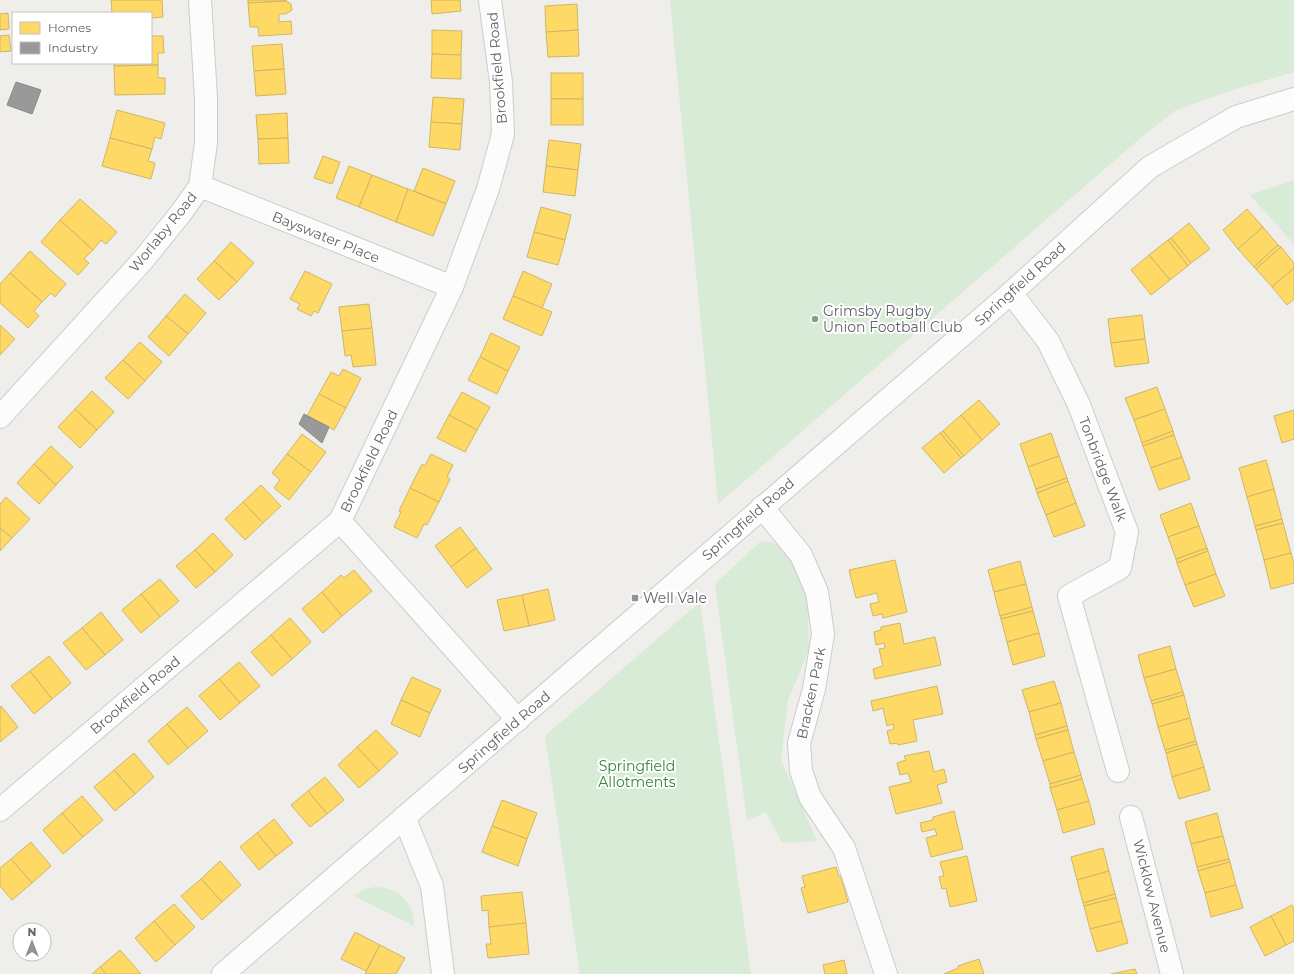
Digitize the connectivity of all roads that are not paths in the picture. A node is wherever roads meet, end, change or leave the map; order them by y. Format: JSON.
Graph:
{"nodes":[{"id":1,"x":200,"y":0,"type":"edge"},
{"id":2,"x":490,"y":0,"type":"edge"},
{"id":3,"x":1294,"y":99,"type":"edge"},
{"id":4,"x":200,"y":186,"type":"junction"},
{"id":5,"x":452,"y":287,"type":"junction"},
{"id":6,"x":1011,"y":293,"type":"junction"},
{"id":7,"x":0,"y":416,"type":"edge"},
{"id":8,"x":762,"y":507,"type":"junction"},
{"id":9,"x":340,"y":521,"type":"junction"},
{"id":10,"x":518,"y":720,"type":"junction"},
{"id":11,"x":1118,"y":771,"type":"dead end"},
{"id":12,"x":0,"y":810,"type":"edge"},
{"id":13,"x":404,"y":817,"type":"junction"},
{"id":14,"x":1131,"y":817,"type":"dead end"},
{"id":15,"x":223,"y":974,"type":"edge"},
{"id":16,"x":443,"y":974,"type":"edge"},
{"id":17,"x":886,"y":974,"type":"edge"},
{"id":18,"x":1172,"y":974,"type":"edge"}],
"edges":[{"from":1,"to":4,"type":"street","name":"Worlaby Road"},
{"from":2,"to":5,"type":"street","name":"Brookfield Road"},
{"from":3,"to":6,"type":"street","name":"Springfield Road"},
{"from":4,"to":5,"type":"street","name":"Bayswater Place"},
{"from":4,"to":7,"type":"street","name":"Worlaby Road"},
{"from":5,"to":9,"type":"street","name":"Brookfield Road"},
{"from":6,"to":8,"type":"street","name":"Springfield Road"},
{"from":6,"to":11,"type":"street","name":"Tonbridge Walk"},
{"from":8,"to":10,"type":"street","name":"Springfield Road"},
{"from":8,"to":17,"type":"street","name":"Bracken Park"},
{"from":9,"to":10,"type":"street"},
{"from":9,"to":12,"type":"street","name":"Brookfield Road"},
{"from":10,"to":13,"type":"street","name":"Springfield Road"},
{"from":13,"to":15,"type":"street","name":"Springfield Road"},
{"from":13,"to":16,"type":"street"},
{"from":14,"to":18,"type":"street","name":"Wicklow Avenue"}]}
